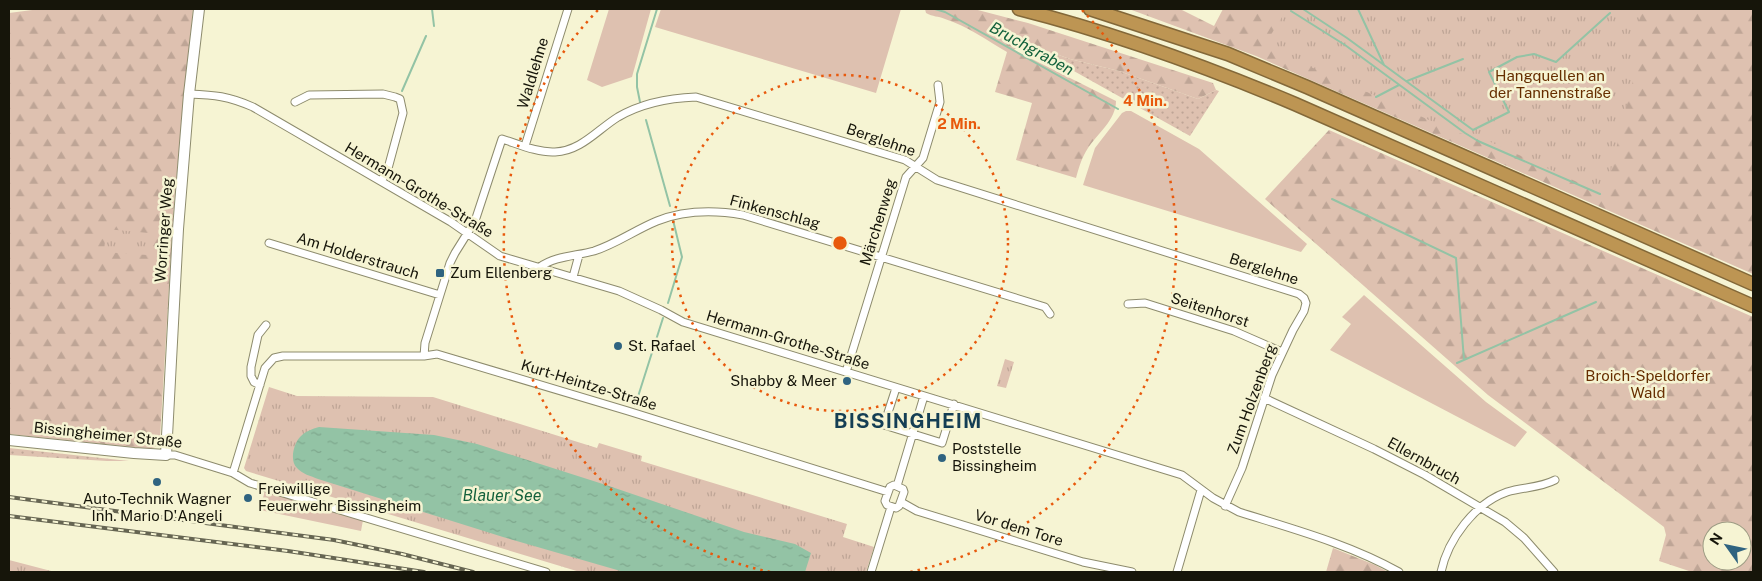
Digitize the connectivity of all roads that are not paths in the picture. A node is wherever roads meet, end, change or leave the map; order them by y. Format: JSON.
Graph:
{"nodes":[{"id":1,"x":199,"y":9,"type":"edge"},
{"id":2,"x":568,"y":9,"type":"edge"},
{"id":3,"x":1019,"y":9,"type":"edge"},
{"id":4,"x":1090,"y":9,"type":"edge"},
{"id":5,"x":938,"y":85,"type":"dead end"},
{"id":6,"x":189,"y":94,"type":"junction"},
{"id":7,"x":295,"y":102,"type":"dead end"},
{"id":8,"x":525,"y":146,"type":"junction"},
{"id":9,"x":916,"y":166,"type":"junction"},
{"id":10,"x":381,"y":181,"type":"junction"},
{"id":11,"x":467,"y":234,"type":"junction"},
{"id":12,"x":269,"y":243,"type":"dead end"},
{"id":13,"x":579,"y":255,"type":"junction"},
{"id":14,"x":881,"y":256,"type":"junction"},
{"id":15,"x":540,"y":267,"type":"junction"},
{"id":16,"x":573,"y":277,"type":"junction"},
{"id":17,"x":1753,"y":284,"type":"edge"},
{"id":18,"x":440,"y":295,"type":"junction"},
{"id":19,"x":1306,"y":303,"type":"joint"},
{"id":20,"x":1128,"y":304,"type":"dead end"},
{"id":21,"x":1753,"y":306,"type":"edge"},
{"id":22,"x":1050,"y":314,"type":"dead end"},
{"id":23,"x":266,"y":325,"type":"dead end"},
{"id":24,"x":1282,"y":352,"type":"junction"},
{"id":25,"x":424,"y":356,"type":"junction"},
{"id":26,"x":846,"y":372,"type":"junction"},
{"id":27,"x":260,"y":385,"type":"junction"},
{"id":28,"x":896,"y":388,"type":"junction"},
{"id":29,"x":924,"y":396,"type":"junction"},
{"id":30,"x":1264,"y":398,"type":"junction"},
{"id":31,"x":954,"y":404,"type":"junction"},
{"id":32,"x":912,"y":434,"type":"junction"},
{"id":33,"x":9,"y":440,"type":"edge"},
{"id":34,"x":166,"y":455,"type":"junction"},
{"id":35,"x":233,"y":473,"type":"junction"},
{"id":36,"x":1555,"y":480,"type":"dead end"},
{"id":37,"x":897,"y":486,"type":"junction"},
{"id":38,"x":1202,"y":490,"type":"junction"},
{"id":39,"x":888,"y":492,"type":"junction"},
{"id":40,"x":901,"y":502,"type":"junction"},
{"id":41,"x":1225,"y":506,"type":"junction"},
{"id":42,"x":891,"y":507,"type":"junction"},
{"id":43,"x":1480,"y":509,"type":"junction"},
{"id":44,"x":546,"y":572,"type":"edge"},
{"id":45,"x":871,"y":572,"type":"edge"},
{"id":46,"x":1132,"y":572,"type":"edge"},
{"id":47,"x":1177,"y":572,"type":"edge"},
{"id":48,"x":1399,"y":572,"type":"edge"},
{"id":49,"x":1441,"y":572,"type":"edge"},
{"id":50,"x":1554,"y":572,"type":"edge"}],
"edges":[{"from":1,"to":6,"type":"street","name":"Worringer Weg"},
{"from":2,"to":8,"type":"street","name":"Waldlehne"},
{"from":3,"to":21,"type":"highway"},
{"from":4,"to":17,"type":"highway"},
{"from":5,"to":9,"type":"street","name":"Märchenweg"},
{"from":6,"to":10,"type":"street","name":"Hermann-Grothe-Straße"},
{"from":6,"to":34,"type":"street","name":"Worringer Weg"},
{"from":7,"to":10,"type":"street"},
{"from":8,"to":9,"type":"street","name":"Berglehne"},
{"from":8,"to":11,"type":"street","name":"Berglehne"},
{"from":9,"to":14,"type":"street","name":"Märchenweg"},
{"from":9,"to":19,"type":"street","name":"Berglehne"},
{"from":10,"to":11,"type":"street","name":"Hermann-Grothe-Straße"},
{"from":11,"to":15,"type":"street","name":"Hermann-Grothe-Straße"},
{"from":11,"to":18,"type":"street"},
{"from":12,"to":18,"type":"street","name":"Am Holderstrauch"},
{"from":13,"to":14,"type":"street","name":"Finkenschlag"},
{"from":13,"to":15,"type":"street","name":"Finkenschlag"},
{"from":13,"to":16,"type":"street"},
{"from":14,"to":22,"type":"street","name":"Finkenschlag"},
{"from":14,"to":26,"type":"street","name":"Märchenweg"},
{"from":15,"to":16,"type":"street","name":"Hermann-Grothe-Straße"},
{"from":16,"to":26,"type":"street","name":"Hermann-Grothe-Straße"},
{"from":18,"to":25,"type":"street"},
{"from":19,"to":24,"type":"street","name":"Zum Holzenberg"},
{"from":20,"to":24,"type":"street","name":"Seitenhorst"},
{"from":23,"to":27,"type":"street"},
{"from":24,"to":30,"type":"street","name":"Zum Holzenberg"},
{"from":25,"to":27,"type":"street","name":"Kurt-Heintze-Straße"},
{"from":25,"to":39,"type":"street","name":"Kurt-Heintze-Straße"},
{"from":26,"to":28,"type":"street","name":"Hermann-Grothe-Straße"},
{"from":27,"to":35,"type":"street"},
{"from":28,"to":29,"type":"street","name":"Hermann-Grothe-Straße"},
{"from":28,"to":32,"type":"street"},
{"from":29,"to":31,"type":"street","name":"Hermann-Grothe-Straße"},
{"from":29,"to":32,"type":"street"},
{"from":30,"to":41,"type":"street","name":"Zum Holzenberg"},
{"from":30,"to":43,"type":"street","name":"Ellernbruch"},
{"from":31,"to":32,"type":"street"},
{"from":31,"to":38,"type":"street","name":"Hermann-Grothe-Straße"},
{"from":32,"to":37,"type":"street"},
{"from":33,"to":34,"type":"street","name":"Bissingheimer Straße"},
{"from":34,"to":35,"type":"street","name":"Bissingheimer Straße"},
{"from":35,"to":44,"type":"street","name":"Bissingheimer Straße"},
{"from":36,"to":43,"type":"street"},
{"from":37,"to":39,"type":"street"},
{"from":37,"to":40,"type":"street"},
{"from":38,"to":41,"type":"street","name":"Hermann-Grothe-Straße"},
{"from":38,"to":47,"type":"street"},
{"from":39,"to":42,"type":"street"},
{"from":40,"to":42,"type":"street"},
{"from":40,"to":46,"type":"street","name":"Vor dem Tore"},
{"from":41,"to":48,"type":"street","name":"Hermann-Grothe-Straße"},
{"from":42,"to":45,"type":"street"},
{"from":43,"to":49,"type":"street"},
{"from":43,"to":50,"type":"street","name":"Ellernbruch"}]}
